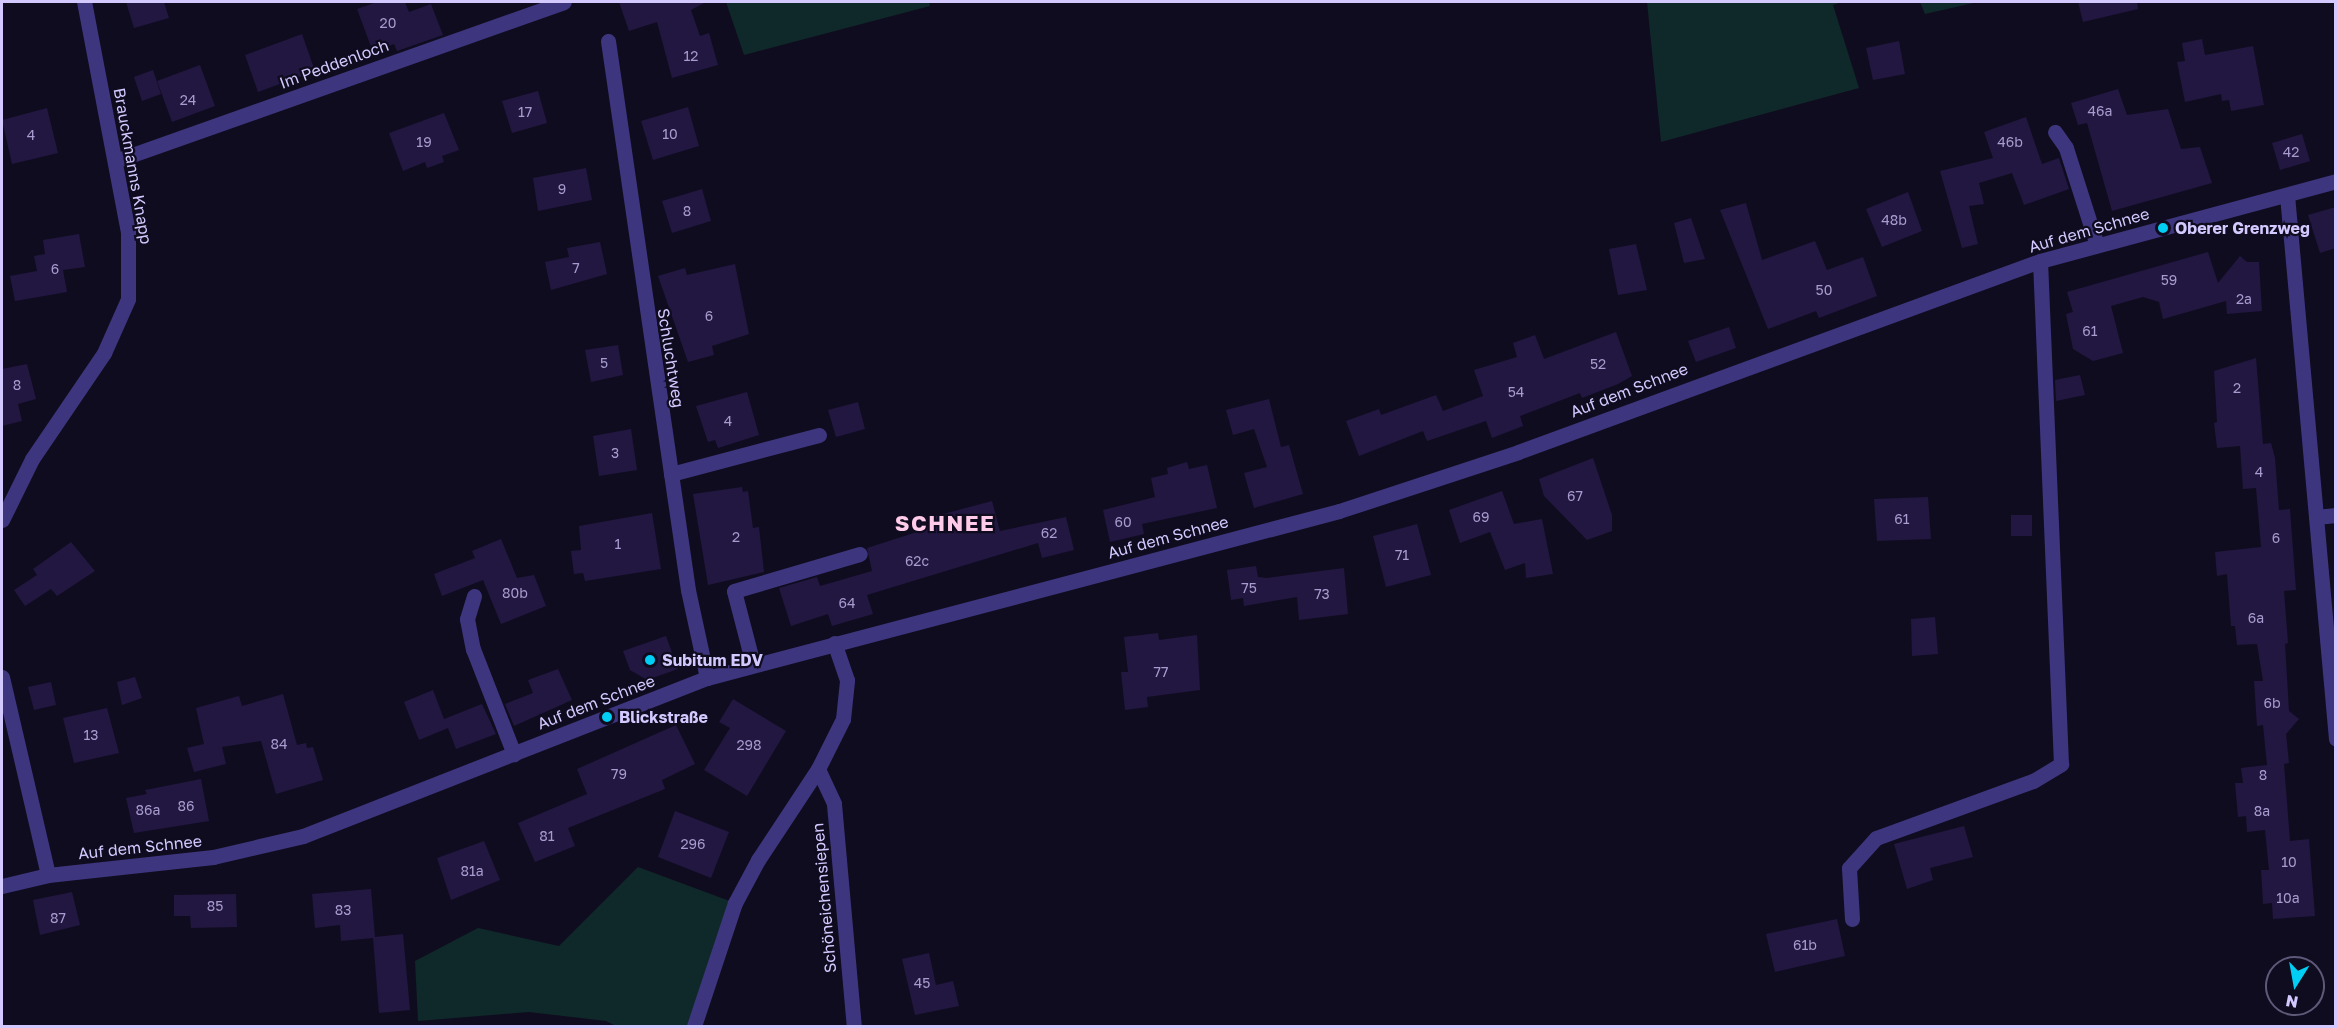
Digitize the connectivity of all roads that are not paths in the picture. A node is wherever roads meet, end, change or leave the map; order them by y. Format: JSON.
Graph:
{"nodes":[{"id":1,"x":84,"y":2,"type":"edge"},
{"id":2,"x":564,"y":2,"type":"edge"},
{"id":3,"x":608,"y":41,"type":"dead end"},
{"id":4,"x":2055,"y":132,"type":"dead end"},
{"id":5,"x":115,"y":161,"type":"junction"},
{"id":6,"x":2336,"y":181,"type":"edge"},
{"id":7,"x":2287,"y":195,"type":"junction"},
{"id":8,"x":2097,"y":245,"type":"junction"},
{"id":9,"x":2040,"y":261,"type":"junction"},
{"id":10,"x":819,"y":435,"type":"dead end"},
{"id":11,"x":671,"y":474,"type":"junction"},
{"id":12,"x":2336,"y":514,"type":"edge"},
{"id":13,"x":2316,"y":517,"type":"junction"},
{"id":14,"x":2,"y":520,"type":"edge"},
{"id":15,"x":860,"y":554,"type":"dead end"},
{"id":16,"x":474,"y":596,"type":"dead end"},
{"id":17,"x":834,"y":643,"type":"junction"},
{"id":18,"x":753,"y":664,"type":"junction"},
{"id":19,"x":2,"y":677,"type":"edge"},
{"id":20,"x":707,"y":678,"type":"junction"},
{"id":21,"x":2336,"y":739,"type":"edge"},
{"id":22,"x":514,"y":754,"type":"junction"},
{"id":23,"x":818,"y":769,"type":"junction"},
{"id":24,"x":48,"y":875,"type":"junction"},
{"id":25,"x":2,"y":886,"type":"edge"},
{"id":26,"x":1852,"y":919,"type":"dead end"},
{"id":27,"x":694,"y":1026,"type":"edge"},
{"id":28,"x":854,"y":1026,"type":"edge"}],
"edges":[{"from":1,"to":5,"type":"street","name":"Brauckmanns Knapp"},
{"from":2,"to":5,"type":"street","name":"Im Peddenloch"},
{"from":3,"to":11,"type":"street","name":"Schluchtweg"},
{"from":4,"to":8,"type":"street"},
{"from":5,"to":14,"type":"street","name":"Brauckmanns Knapp"},
{"from":6,"to":7,"type":"street","name":"Auf dem Schnee"},
{"from":7,"to":8,"type":"street","name":"Auf dem Schnee"},
{"from":7,"to":13,"type":"street"},
{"from":8,"to":9,"type":"street","name":"Auf dem Schnee"},
{"from":9,"to":17,"type":"street","name":"Auf dem Schnee"},
{"from":9,"to":26,"type":"street"},
{"from":10,"to":11,"type":"street"},
{"from":11,"to":20,"type":"street","name":"Schluchtweg"},
{"from":12,"to":13,"type":"street"},
{"from":13,"to":21,"type":"street"},
{"from":15,"to":18,"type":"street"},
{"from":16,"to":22,"type":"street"},
{"from":17,"to":18,"type":"street","name":"Auf dem Schnee"},
{"from":17,"to":23,"type":"street"},
{"from":18,"to":20,"type":"street","name":"Auf dem Schnee"},
{"from":19,"to":24,"type":"street"},
{"from":20,"to":22,"type":"street","name":"Auf dem Schnee"},
{"from":22,"to":24,"type":"street","name":"Auf dem Schnee"},
{"from":23,"to":27,"type":"street"},
{"from":23,"to":28,"type":"street","name":"Schöneichensiepen"},
{"from":24,"to":25,"type":"street","name":"Auf dem Schnee"}]}
